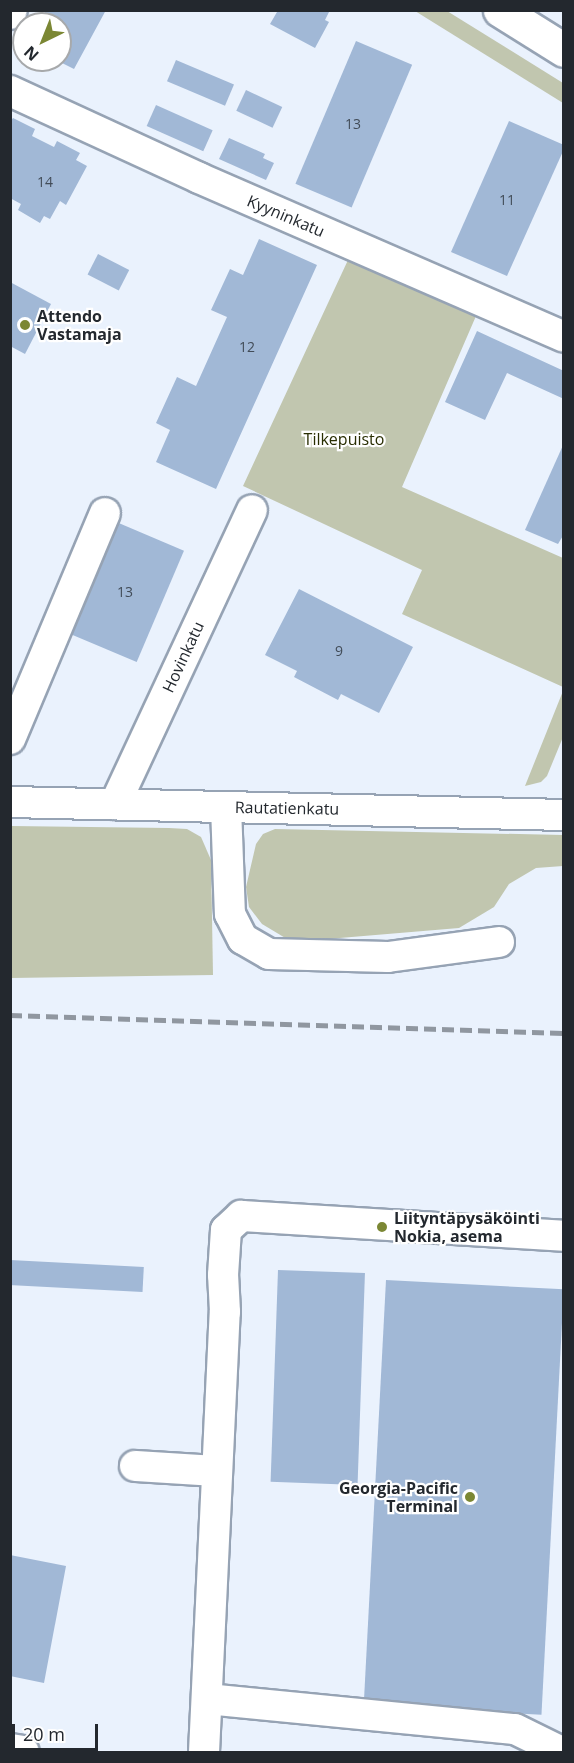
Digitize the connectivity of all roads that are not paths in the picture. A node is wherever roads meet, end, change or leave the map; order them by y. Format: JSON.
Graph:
{"nodes":[{"id":1,"x":500,"y":10,"type":"edge"},
{"id":2,"x":564,"y":50,"type":"edge"},
{"id":3,"x":10,"y":91,"type":"edge"},
{"id":4,"x":564,"y":337,"type":"edge"},
{"id":5,"x":252,"y":510,"type":"dead end"},
{"id":6,"x":105,"y":513,"type":"dead end"},
{"id":7,"x":10,"y":739,"type":"edge"},
{"id":8,"x":10,"y":802,"type":"edge"},
{"id":9,"x":115,"y":804,"type":"junction"},
{"id":10,"x":226,"y":807,"type":"junction"},
{"id":11,"x":564,"y":815,"type":"edge"},
{"id":12,"x":500,"y":942,"type":"dead end"},
{"id":13,"x":564,"y":1236,"type":"edge"},
{"id":14,"x":135,"y":1466,"type":"dead end"},
{"id":15,"x":217,"y":1471,"type":"junction"},
{"id":16,"x":207,"y":1699,"type":"junction"},
{"id":17,"x":10,"y":1750,"type":"edge"},
{"id":18,"x":22,"y":1752,"type":"edge"},
{"id":19,"x":204,"y":1752,"type":"edge"},
{"id":20,"x":562,"y":1752,"type":"edge"}],
"edges":[{"from":1,"to":2,"type":"main road"},
{"from":3,"to":4,"type":"street","name":"Kyyninkatu"},
{"from":5,"to":9,"type":"street","name":"Hovinkatu"},
{"from":6,"to":7,"type":"street"},
{"from":8,"to":9,"type":"street","name":"Rautatienkatu"},
{"from":9,"to":10,"type":"street","name":"Rautatienkatu"},
{"from":10,"to":11,"type":"street","name":"Rautatienkatu"},
{"from":10,"to":12,"type":"street"},
{"from":13,"to":15,"type":"street"},
{"from":14,"to":15,"type":"street"},
{"from":15,"to":16,"type":"street"},
{"from":16,"to":19,"type":"street"},
{"from":16,"to":20,"type":"street"},
{"from":17,"to":18,"type":"main road"}]}
